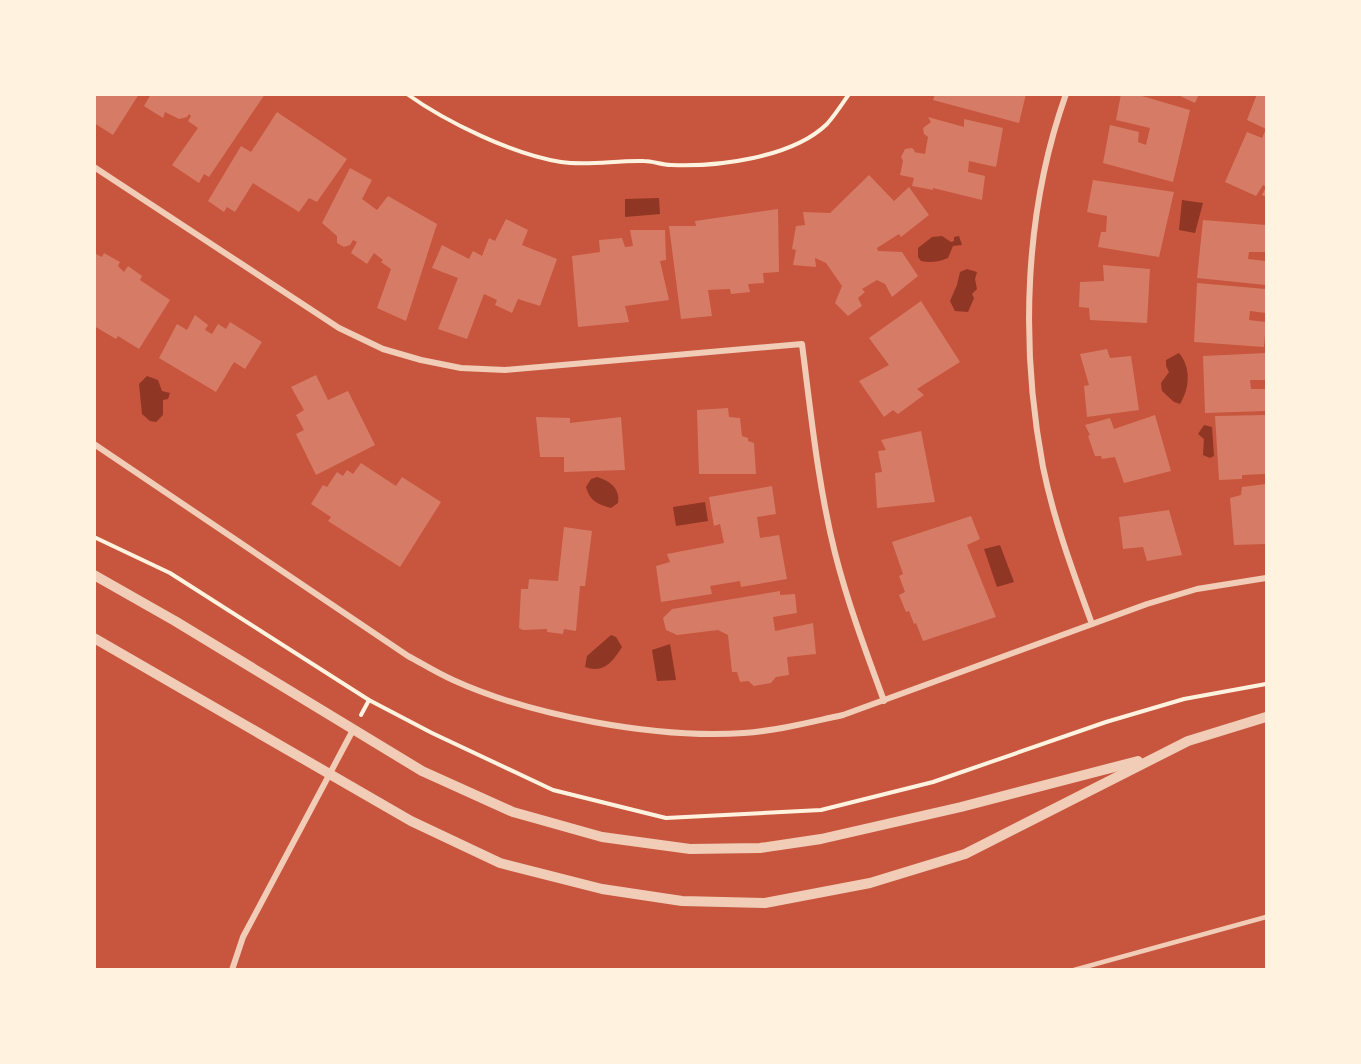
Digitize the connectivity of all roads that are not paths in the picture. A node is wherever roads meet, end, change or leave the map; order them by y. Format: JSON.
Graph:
{"nodes":[{"id":1,"x":1066,"y":94,"type":"edge"},
{"id":2,"x":94,"y":167,"type":"edge"},
{"id":3,"x":94,"y":444,"type":"edge"},
{"id":4,"x":94,"y":575,"type":"edge"},
{"id":5,"x":1266,"y":578,"type":"edge"},
{"id":6,"x":1092,"y":624,"type":"junction"},
{"id":7,"x":94,"y":638,"type":"edge"},
{"id":8,"x":884,"y":701,"type":"junction"},
{"id":9,"x":1266,"y":717,"type":"edge"},
{"id":10,"x":353,"y":730,"type":"junction"},
{"id":11,"x":1158,"y":755,"type":"junction"},
{"id":12,"x":328,"y":774,"type":"junction"},
{"id":13,"x":1266,"y":916,"type":"edge"},
{"id":14,"x":232,"y":969,"type":"edge"},
{"id":15,"x":1074,"y":969,"type":"edge"}],
"edges":[{"from":1,"to":6,"type":"street"},
{"from":2,"to":8,"type":"street"},
{"from":3,"to":8,"type":"street"},
{"from":4,"to":10,"type":"street"},
{"from":5,"to":6,"type":"street"},
{"from":6,"to":8,"type":"street"},
{"from":7,"to":12,"type":"street"},
{"from":9,"to":11,"type":"street"},
{"from":10,"to":11,"type":"street"},
{"from":10,"to":12,"type":"street"},
{"from":11,"to":12,"type":"street"},
{"from":12,"to":14,"type":"street"},
{"from":13,"to":15,"type":"lane"}]}
